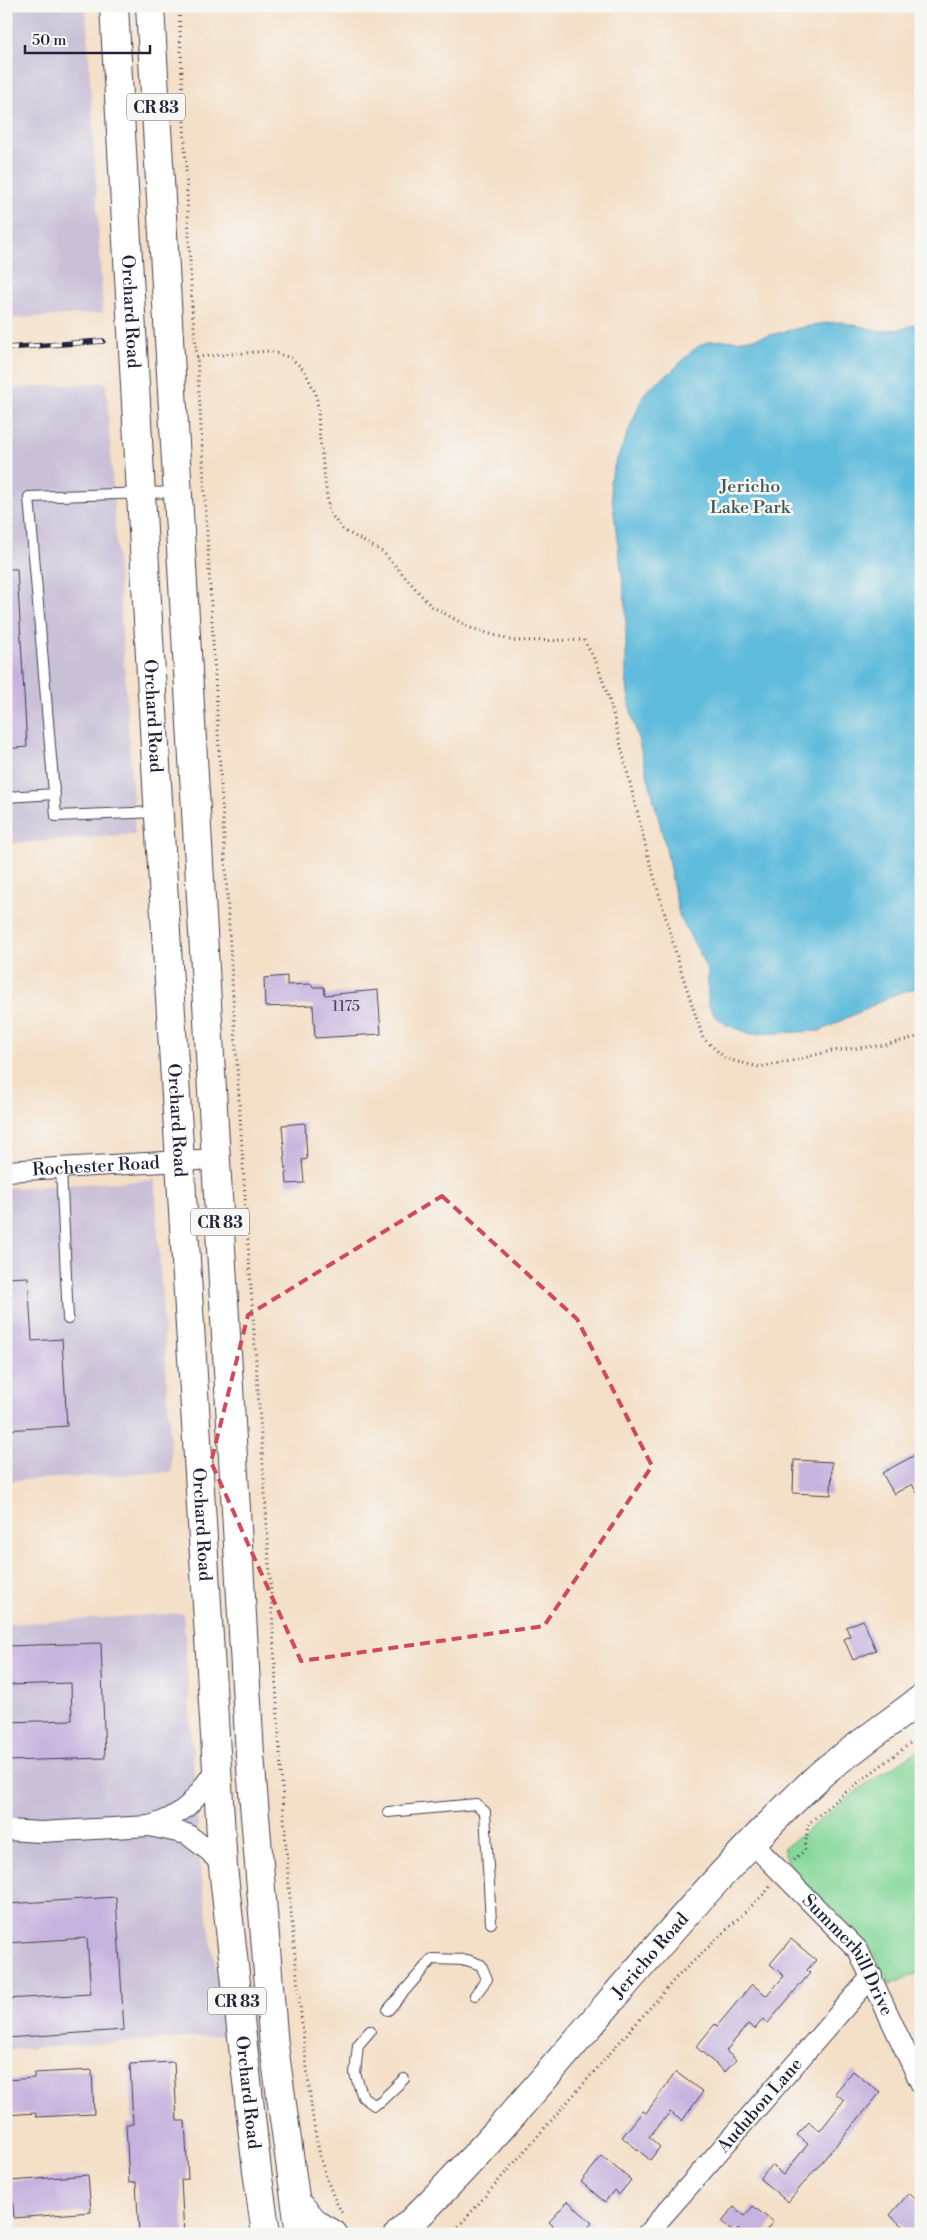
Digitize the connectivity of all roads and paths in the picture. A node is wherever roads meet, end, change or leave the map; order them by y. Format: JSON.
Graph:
{"nodes":[{"id":1,"x":114,"y":6,"type":"edge"},
{"id":2,"x":150,"y":6,"type":"edge"},
{"id":3,"x":179,"y":6,"type":"edge"},
{"id":4,"x":197,"y":357,"type":"junction"},
{"id":5,"x":141,"y":492,"type":"junction"},
{"id":6,"x":177,"y":492,"type":"junction"},
{"id":7,"x":55,"y":794,"type":"junction"},
{"id":8,"x":6,"y":797,"type":"edge"},
{"id":9,"x":159,"y":812,"type":"junction"},
{"id":10,"x":921,"y":1036,"type":"edge"},
{"id":11,"x":216,"y":1159,"type":"junction"},
{"id":12,"x":181,"y":1161,"type":"junction"},
{"id":13,"x":61,"y":1168,"type":"junction"},
{"id":14,"x":6,"y":1170,"type":"edge"},
{"id":15,"x":68,"y":1319,"type":"dead end"},
{"id":16,"x":921,"y":1699,"type":"edge"},
{"id":17,"x":921,"y":1735,"type":"edge"},
{"id":18,"x":217,"y":1767,"type":"junction"},
{"id":19,"x":388,"y":1812,"type":"dead end"},
{"id":20,"x":149,"y":1826,"type":"junction"},
{"id":21,"x":6,"y":1830,"type":"edge"},
{"id":22,"x":752,"y":1843,"type":"junction"},
{"id":23,"x":794,"y":1860,"type":"dead end"},
{"id":24,"x":223,"y":1867,"type":"junction"},
{"id":25,"x":770,"y":1886,"type":"dead end"},
{"id":26,"x":491,"y":1923,"type":"dead end"},
{"id":27,"x":872,"y":1976,"type":"junction"},
{"id":28,"x":475,"y":1995,"type":"dead end"},
{"id":29,"x":388,"y":2010,"type":"dead end"},
{"id":30,"x":370,"y":2031,"type":"dead end"},
{"id":31,"x":404,"y":2079,"type":"dead end"},
{"id":32,"x":921,"y":2084,"type":"edge"},
{"id":33,"x":296,"y":2202,"type":"junction"},
{"id":34,"x":339,"y":2227,"type":"edge"},
{"id":35,"x":266,"y":2234,"type":"edge"},
{"id":36,"x":300,"y":2234,"type":"edge"},
{"id":37,"x":398,"y":2234,"type":"edge"},
{"id":38,"x":452,"y":2234,"type":"edge"},
{"id":39,"x":647,"y":2234,"type":"edge"}],
"edges":[{"from":1,"to":5,"type":"main road","name":"Orchard Road","number":"CR 83"},
{"from":2,"to":6,"type":"main road","name":"Orchard Road","number":"CR 83"},
{"from":3,"to":4,"type":"path"},
{"from":4,"to":10,"type":"path"},
{"from":4,"to":34,"type":"path"},
{"from":5,"to":6,"type":"lane"},
{"from":5,"to":7,"type":"lane"},
{"from":5,"to":9,"type":"main road","name":"Orchard Road","number":"CR 83"},
{"from":6,"to":11,"type":"main road","name":"Orchard Road","number":"CR 83"},
{"from":7,"to":8,"type":"lane"},
{"from":7,"to":9,"type":"lane"},
{"from":9,"to":12,"type":"main road","name":"Orchard Road","number":"CR 83"},
{"from":11,"to":12,"type":"street","name":"Rochester Road"},
{"from":11,"to":33,"type":"main road","name":"Orchard Road","number":"CR 83"},
{"from":12,"to":13,"type":"street","name":"Rochester Road"},
{"from":12,"to":18,"type":"main road","name":"Orchard Road","number":"CR 83"},
{"from":13,"to":14,"type":"street","name":"Rochester Road"},
{"from":13,"to":15,"type":"lane"},
{"from":16,"to":22,"type":"main road","name":"Jericho Road"},
{"from":17,"to":23,"type":"path"},
{"from":18,"to":20,"type":"street"},
{"from":18,"to":24,"type":"main road","name":"Orchard Road","number":"CR 83"},
{"from":19,"to":26,"type":"lane"},
{"from":20,"to":21,"type":"street"},
{"from":20,"to":24,"type":"street"},
{"from":22,"to":27,"type":"street","name":"Summerhill Drive"},
{"from":22,"to":37,"type":"main road","name":"Jericho Road"},
{"from":24,"to":35,"type":"main road","name":"Orchard Road","number":"CR 83"},
{"from":25,"to":38,"type":"path"},
{"from":27,"to":32,"type":"street","name":"Summerhill Drive"},
{"from":27,"to":39,"type":"street","name":"Audubon Lane"},
{"from":28,"to":29,"type":"lane"},
{"from":30,"to":31,"type":"lane"},
{"from":33,"to":34,"type":"main road"},
{"from":33,"to":36,"type":"main road","name":"Orchard Road","number":"CR 83"}]}
